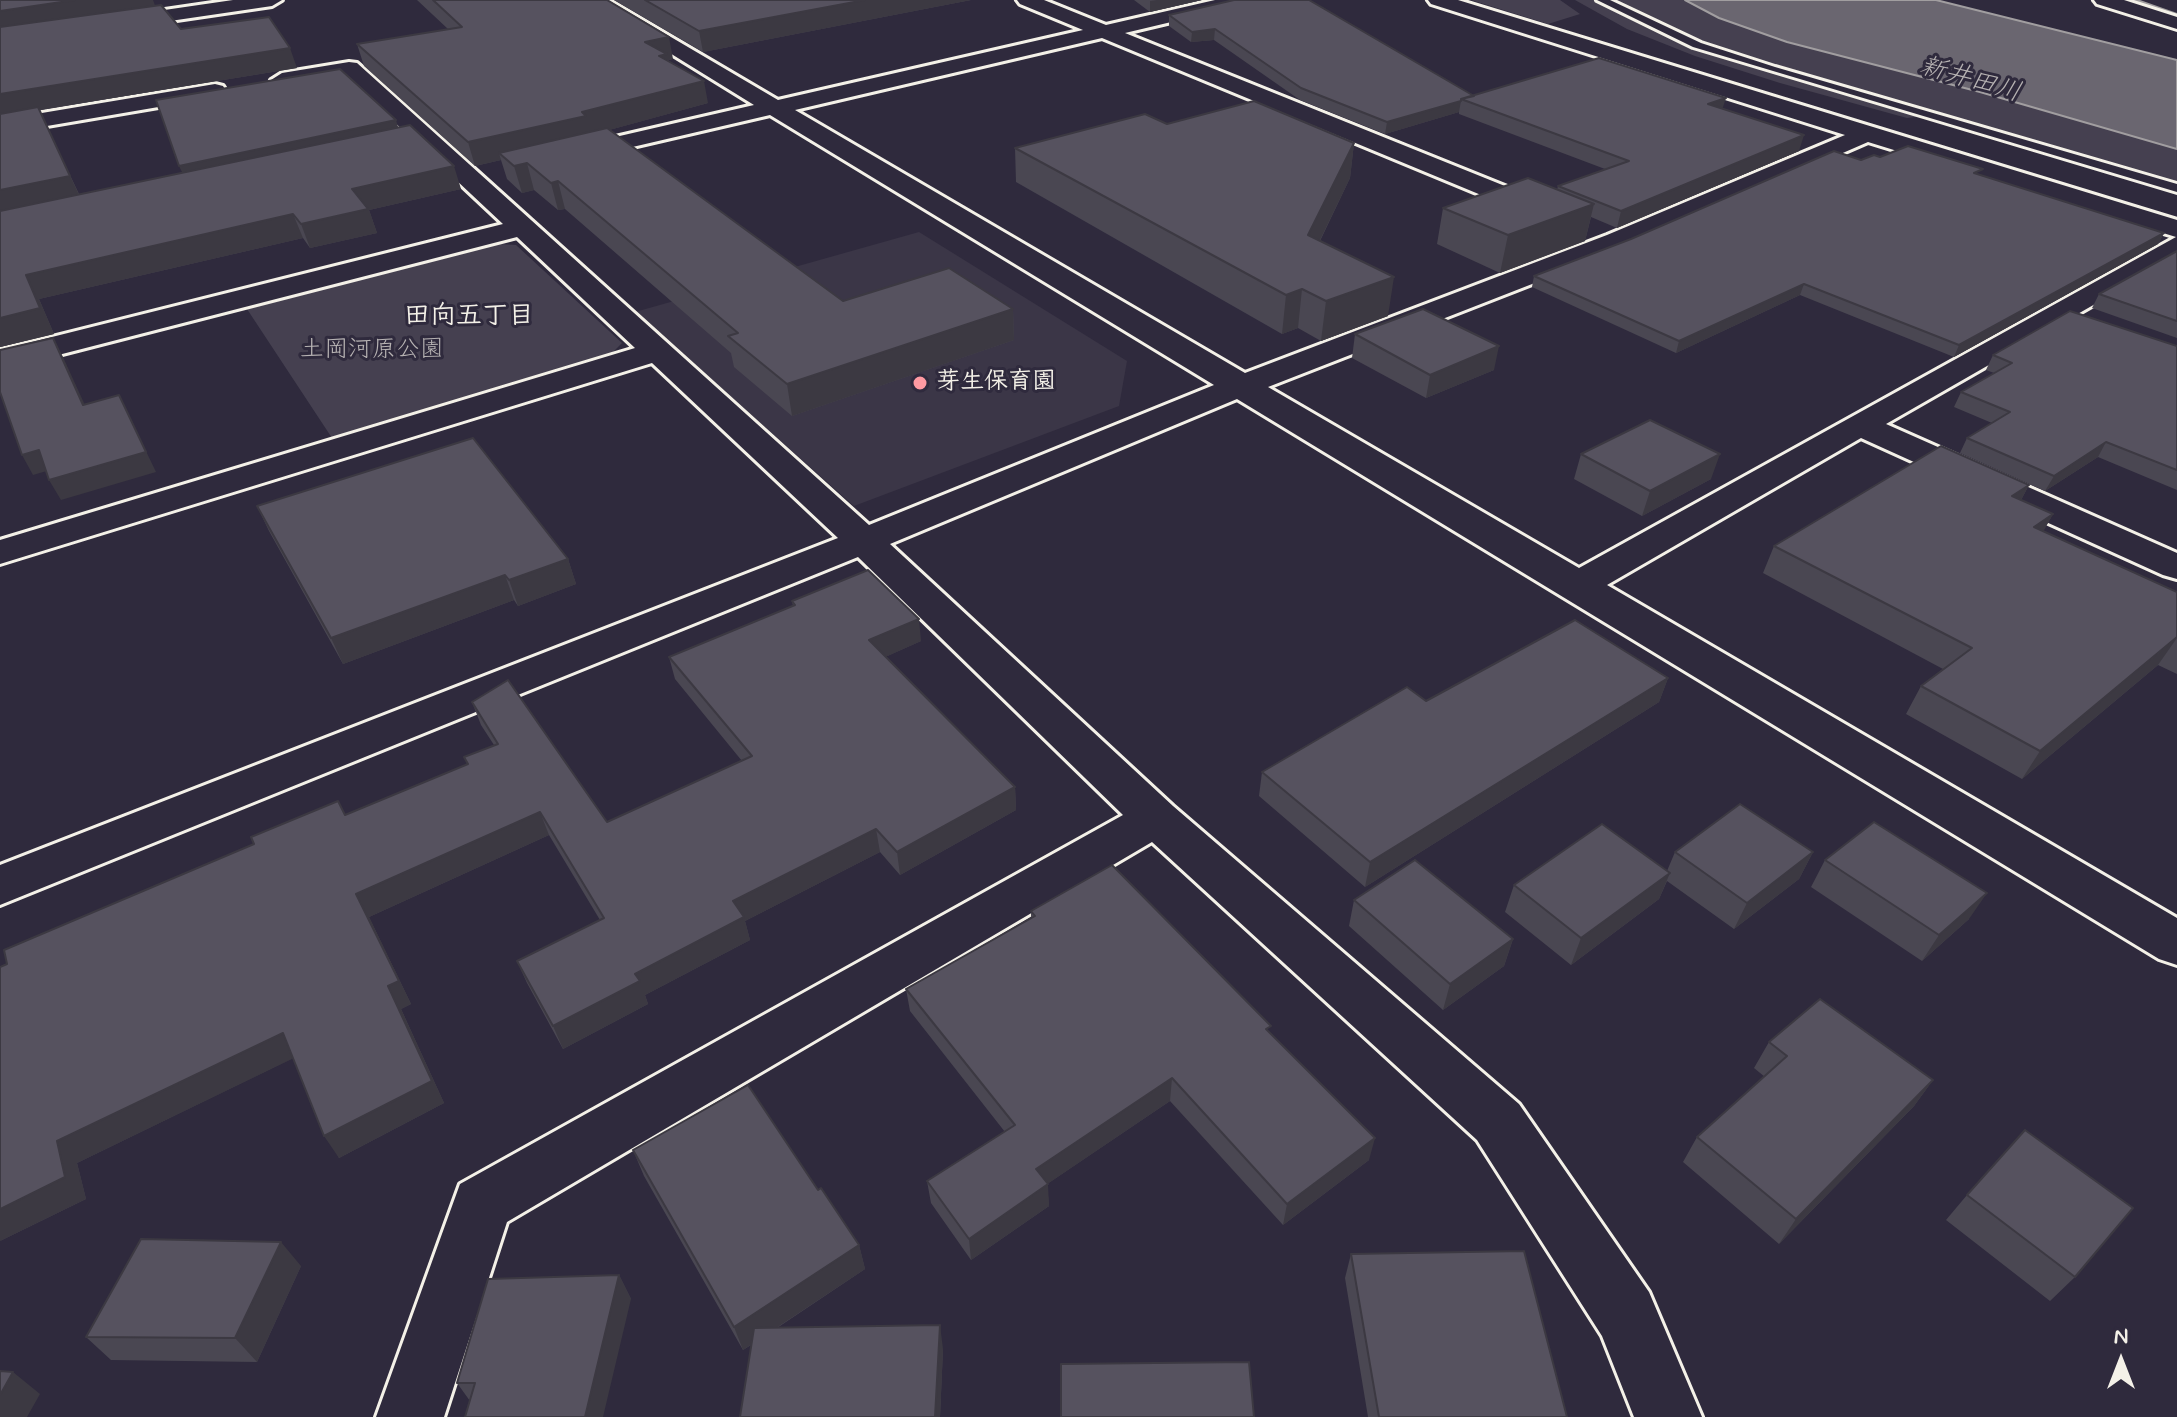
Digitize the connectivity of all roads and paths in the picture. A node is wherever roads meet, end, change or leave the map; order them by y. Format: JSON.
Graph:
{"nodes":[{"id":1,"x":272,"y":0,"type":"edge"},
{"id":2,"x":594,"y":0,"type":"edge"},
{"id":3,"x":1027,"y":0,"type":"edge"},
{"id":4,"x":1240,"y":0,"type":"edge"},
{"id":5,"x":1438,"y":0,"type":"edge"},
{"id":6,"x":1602,"y":0,"type":"edge"},
{"id":7,"x":2104,"y":0,"type":"edge"},
{"id":8,"x":2157,"y":0,"type":"edge"},
{"id":9,"x":2177,"y":7,"type":"edge"},
{"id":10,"x":2177,"y":23,"type":"edge"},
{"id":11,"x":1105,"y":31,"type":"junction"},
{"id":12,"x":0,"y":40,"type":"edge"},
{"id":13,"x":776,"y":108,"type":"junction"},
{"id":14,"x":1,"y":123,"type":"edge"},
{"id":15,"x":1867,"y":134,"type":"junction"},
{"id":16,"x":543,"y":161,"type":"edge"},
{"id":17,"x":2177,"y":188,"type":"edge"},
{"id":18,"x":521,"y":228,"type":"junction"},
{"id":19,"x":2177,"y":229,"type":"edge"},
{"id":20,"x":1617,"y":241,"type":"junction"},
{"id":21,"x":2177,"y":245,"type":"edge"},
{"id":22,"x":657,"y":351,"type":"junction"},
{"id":23,"x":0,"y":360,"type":"edge"},
{"id":24,"x":1243,"y":385,"type":"junction"},
{"id":25,"x":1862,"y":426,"type":"junction"},
{"id":26,"x":864,"y":541,"type":"junction"},
{"id":27,"x":0,"y":552,"type":"edge"},
{"id":28,"x":2177,"y":567,"type":"edge"},
{"id":29,"x":1578,"y":585,"type":"junction"},
{"id":30,"x":1156,"y":818,"type":"junction"},
{"id":31,"x":0,"y":886,"type":"edge"},
{"id":32,"x":2177,"y":944,"type":"edge"},
{"id":33,"x":410,"y":1417,"type":"edge"},
{"id":34,"x":1668,"y":1417,"type":"edge"}],
"edges":[{"from":1,"to":12,"type":"street"},
{"from":2,"to":13,"type":"street"},
{"from":3,"to":11,"type":"street"},
{"from":4,"to":11,"type":"street"},
{"from":5,"to":15,"type":"street"},
{"from":6,"to":17,"type":"lane"},
{"from":7,"to":10,"type":"street"},
{"from":8,"to":9,"type":"street"},
{"from":11,"to":13,"type":"street"},
{"from":11,"to":20,"type":"street"},
{"from":13,"to":16,"type":"street"},
{"from":13,"to":24,"type":"street"},
{"from":14,"to":18,"type":"street"},
{"from":15,"to":19,"type":"street"},
{"from":15,"to":20,"type":"street"},
{"from":18,"to":22,"type":"street"},
{"from":18,"to":23,"type":"street"},
{"from":20,"to":24,"type":"street"},
{"from":21,"to":25,"type":"street"},
{"from":22,"to":26,"type":"street"},
{"from":22,"to":27,"type":"street"},
{"from":24,"to":26,"type":"street"},
{"from":24,"to":29,"type":"street"},
{"from":25,"to":28,"type":"street"},
{"from":25,"to":29,"type":"street"},
{"from":26,"to":30,"type":"street"},
{"from":26,"to":31,"type":"street"},
{"from":29,"to":32,"type":"street"},
{"from":30,"to":33,"type":"street"},
{"from":30,"to":34,"type":"street"}]}
